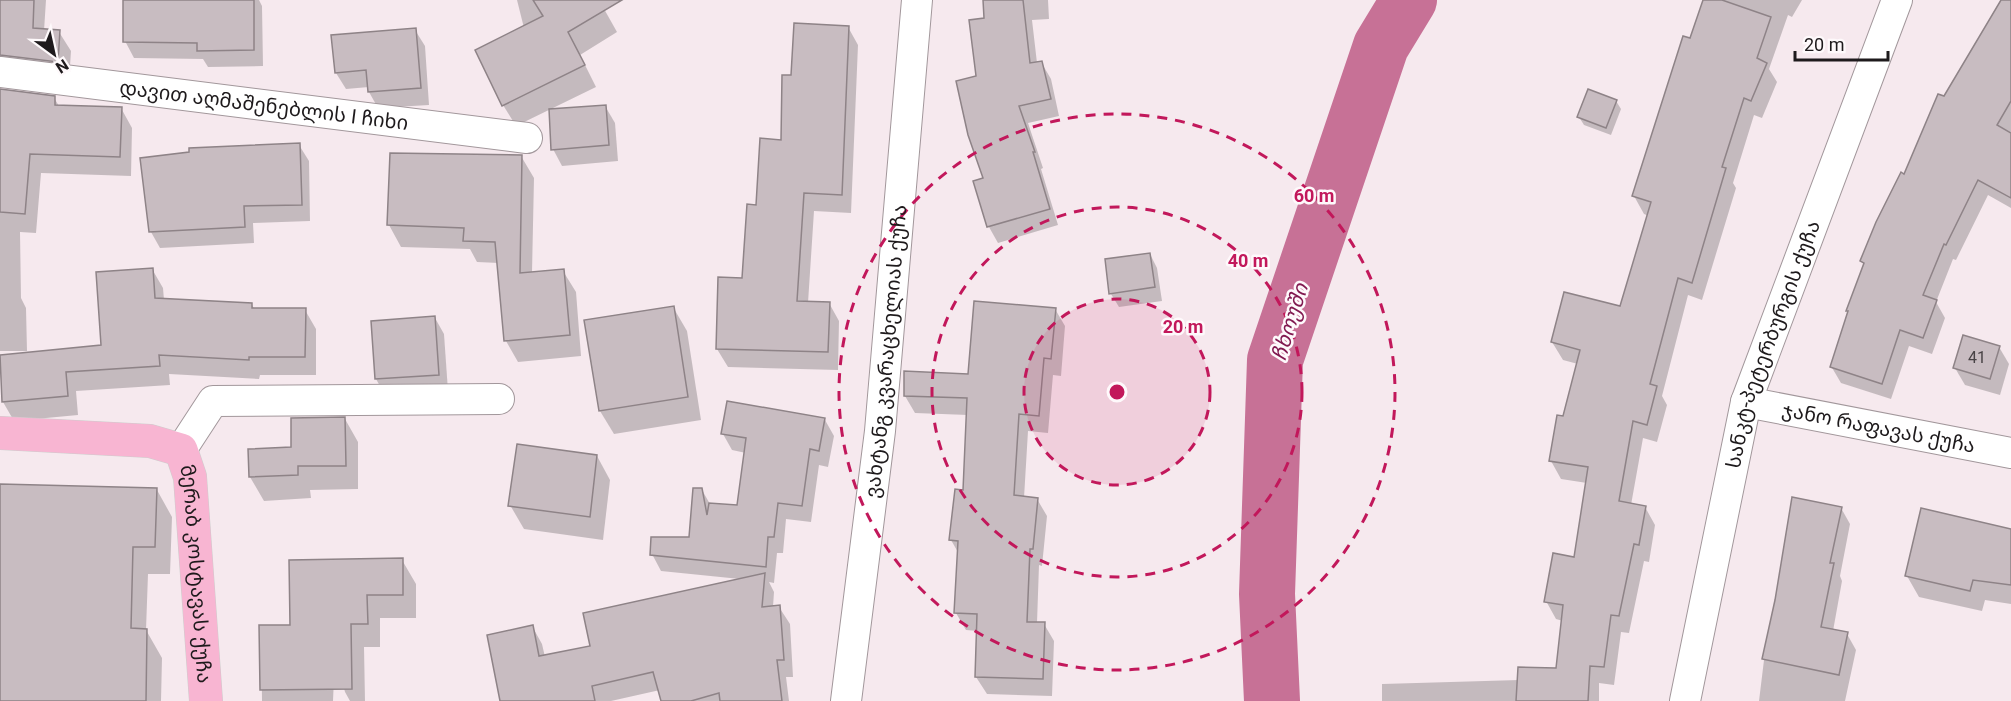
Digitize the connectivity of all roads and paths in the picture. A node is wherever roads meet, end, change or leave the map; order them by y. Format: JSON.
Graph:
{"nodes":[{"id":1,"x":917,"y":0,"type":"edge"},
{"id":2,"x":1897,"y":0,"type":"edge"},
{"id":3,"x":0,"y":72,"type":"edge"},
{"id":4,"x":527,"y":138,"type":"dead end"},
{"id":5,"x":499,"y":399,"type":"dead end"},
{"id":6,"x":1746,"y":402,"type":"junction"},
{"id":7,"x":0,"y":433,"type":"edge"},
{"id":8,"x":181,"y":450,"type":"junction"},
{"id":9,"x":2011,"y":453,"type":"edge"},
{"id":10,"x":206,"y":701,"type":"edge"},
{"id":11,"x":846,"y":701,"type":"edge"},
{"id":12,"x":1685,"y":701,"type":"edge"}],
"edges":[{"from":1,"to":11,"type":"street","name":"ვახტანგ კვარაცხელიას ქუჩა"},
{"from":2,"to":6,"type":"street","name":"სანკტ-პეტერბურგის ქუჩა"},
{"from":3,"to":4,"type":"street","name":"დავით აღმაშენებლის I ჩიხი"},
{"from":5,"to":8,"type":"street"},
{"from":6,"to":9,"type":"street","name":"ჯანო რაფავას ქუჩა"},
{"from":6,"to":12,"type":"street","name":"სანკტ-პეტერბურგის ქუჩა"},
{"from":7,"to":8,"type":"main road","name":"მერაბ კოსტავას ქუჩა"},
{"from":8,"to":10,"type":"main road","name":"მერაბ კოსტავას ქუჩა"}]}
